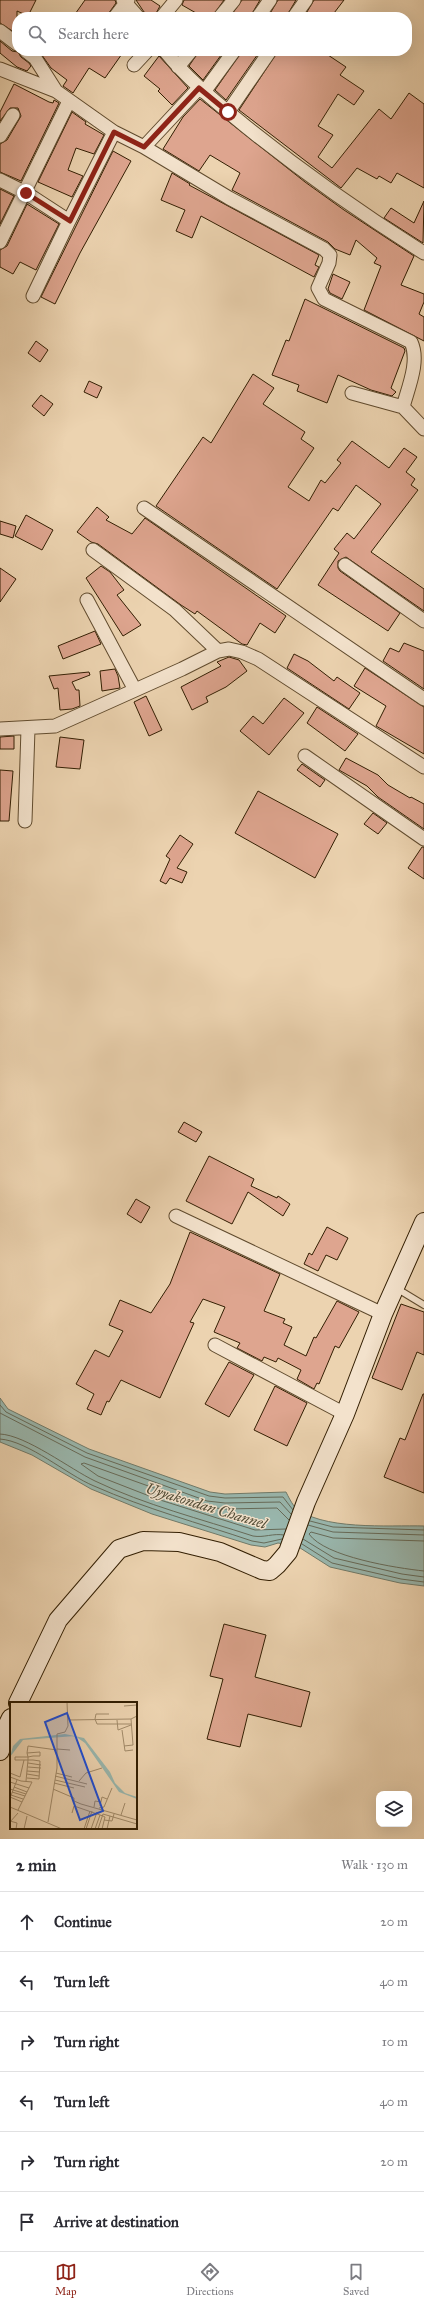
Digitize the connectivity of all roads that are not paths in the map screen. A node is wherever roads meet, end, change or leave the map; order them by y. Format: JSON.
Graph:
{"nodes":[{"id":1,"x":176,"y":0,"type":"edge"},
{"id":2,"x":234,"y":0,"type":"edge"},
{"id":3,"x":270,"y":0,"type":"edge"},
{"id":4,"x":306,"y":0,"type":"edge"},
{"id":5,"x":126,"y":1,"type":"edge"},
{"id":6,"x":118,"y":12,"type":"edge"},
{"id":7,"x":134,"y":12,"type":"edge"},
{"id":8,"x":166,"y":12,"type":"edge"},
{"id":9,"x":224,"y":12,"type":"edge"},
{"id":10,"x":262,"y":12,"type":"edge"},
{"id":11,"x":298,"y":12,"type":"edge"},
{"id":12,"x":0,"y":31,"type":"edge"},
{"id":13,"x":12,"y":40,"type":"edge"},
{"id":14,"x":32,"y":56,"type":"edge"},
{"id":15,"x":142,"y":56,"type":"edge"},
{"id":16,"x":169,"y":56,"type":"edge"},
{"id":17,"x":187,"y":56,"type":"edge"},
{"id":18,"x":230,"y":56,"type":"edge"},
{"id":19,"x":267,"y":56,"type":"edge"},
{"id":20,"x":134,"y":65,"type":"dead end"},
{"id":21,"x":178,"y":67,"type":"junction"},
{"id":22,"x":0,"y":69,"type":"edge"},
{"id":23,"x":201,"y":90,"type":"junction"},
{"id":24,"x":56,"y":91,"type":"junction"},
{"id":25,"x":69,"y":101,"type":"junction"},
{"id":26,"x":228,"y":112,"type":"junction"},
{"id":27,"x":13,"y":114,"type":"dead end"},
{"id":28,"x":114,"y":132,"type":"junction"},
{"id":29,"x":0,"y":136,"type":"edge"},
{"id":30,"x":144,"y":147,"type":"junction"},
{"id":31,"x":0,"y":180,"type":"edge"},
{"id":32,"x":26,"y":193,"type":"junction"},
{"id":33,"x":70,"y":221,"type":"junction"},
{"id":34,"x":0,"y":242,"type":"edge"},
{"id":35,"x":424,"y":253,"type":"edge"},
{"id":36,"x":33,"y":296,"type":"dead end"},
{"id":37,"x":352,"y":393,"type":"dead end"},
{"id":38,"x":403,"y":408,"type":"junction"},
{"id":39,"x":424,"y":429,"type":"edge"},
{"id":40,"x":144,"y":508,"type":"dead end"},
{"id":41,"x":93,"y":550,"type":"dead end"},
{"id":42,"x":345,"y":565,"type":"dead end"},
{"id":43,"x":87,"y":600,"type":"dead end"},
{"id":44,"x":424,"y":621,"type":"edge"},
{"id":45,"x":218,"y":651,"type":"junction"},
{"id":46,"x":135,"y":690,"type":"junction"},
{"id":47,"x":424,"y":699,"type":"edge"},
{"id":48,"x":28,"y":728,"type":"junction"},
{"id":49,"x":0,"y":729,"type":"edge"},
{"id":50,"x":305,"y":756,"type":"dead end"},
{"id":51,"x":424,"y":767,"type":"edge"},
{"id":52,"x":26,"y":821,"type":"dead end"},
{"id":53,"x":424,"y":839,"type":"edge"},
{"id":54,"x":176,"y":1216,"type":"dead end"},
{"id":55,"x":424,"y":1225,"type":"edge"},
{"id":56,"x":395,"y":1288,"type":"junction"},
{"id":57,"x":424,"y":1305,"type":"edge"},
{"id":58,"x":383,"y":1314,"type":"junction"},
{"id":59,"x":215,"y":1345,"type":"dead end"},
{"id":60,"x":345,"y":1414,"type":"junction"},
{"id":61,"x":18,"y":1702,"type":"edge"},
{"id":62,"x":0,"y":1712,"type":"edge"},
{"id":63,"x":10,"y":1717,"type":"edge"},
{"id":64,"x":10,"y":1719,"type":"edge"},
{"id":65,"x":0,"y":1751,"type":"edge"}],
"edges":[{"from":1,"to":8,"type":"street"},
{"from":2,"to":9,"type":"street"},
{"from":3,"to":10,"type":"street"},
{"from":4,"to":11,"type":"street"},
{"from":5,"to":6,"type":"street"},
{"from":5,"to":7,"type":"street"},
{"from":12,"to":13,"type":"street"},
{"from":14,"to":24,"type":"street"},
{"from":15,"to":20,"type":"street"},
{"from":16,"to":21,"type":"street"},
{"from":17,"to":21,"type":"street"},
{"from":18,"to":23,"type":"street"},
{"from":19,"to":26,"type":"street"},
{"from":21,"to":23,"type":"street"},
{"from":22,"to":24,"type":"street"},
{"from":23,"to":26,"type":"street"},
{"from":23,"to":30,"type":"street"},
{"from":24,"to":25,"type":"street"},
{"from":25,"to":28,"type":"street"},
{"from":25,"to":32,"type":"street"},
{"from":26,"to":35,"type":"street"},
{"from":27,"to":29,"type":"street"},
{"from":28,"to":30,"type":"street"},
{"from":28,"to":33,"type":"street"},
{"from":30,"to":38,"type":"street"},
{"from":31,"to":32,"type":"street"},
{"from":32,"to":33,"type":"street"},
{"from":32,"to":34,"type":"street"},
{"from":33,"to":36,"type":"street"},
{"from":37,"to":38,"type":"street"},
{"from":38,"to":39,"type":"street"},
{"from":40,"to":47,"type":"street"},
{"from":41,"to":45,"type":"street"},
{"from":42,"to":44,"type":"street"},
{"from":43,"to":46,"type":"street"},
{"from":45,"to":46,"type":"street"},
{"from":45,"to":51,"type":"street"},
{"from":46,"to":48,"type":"street"},
{"from":48,"to":49,"type":"street"},
{"from":48,"to":52,"type":"street"},
{"from":50,"to":53,"type":"street"},
{"from":54,"to":58,"type":"street"},
{"from":55,"to":56,"type":"street"},
{"from":56,"to":57,"type":"lane"},
{"from":56,"to":58,"type":"street"},
{"from":58,"to":60,"type":"street"},
{"from":59,"to":60,"type":"street"},
{"from":60,"to":61,"type":"street"},
{"from":62,"to":63,"type":"street"},
{"from":64,"to":65,"type":"street"}]}
